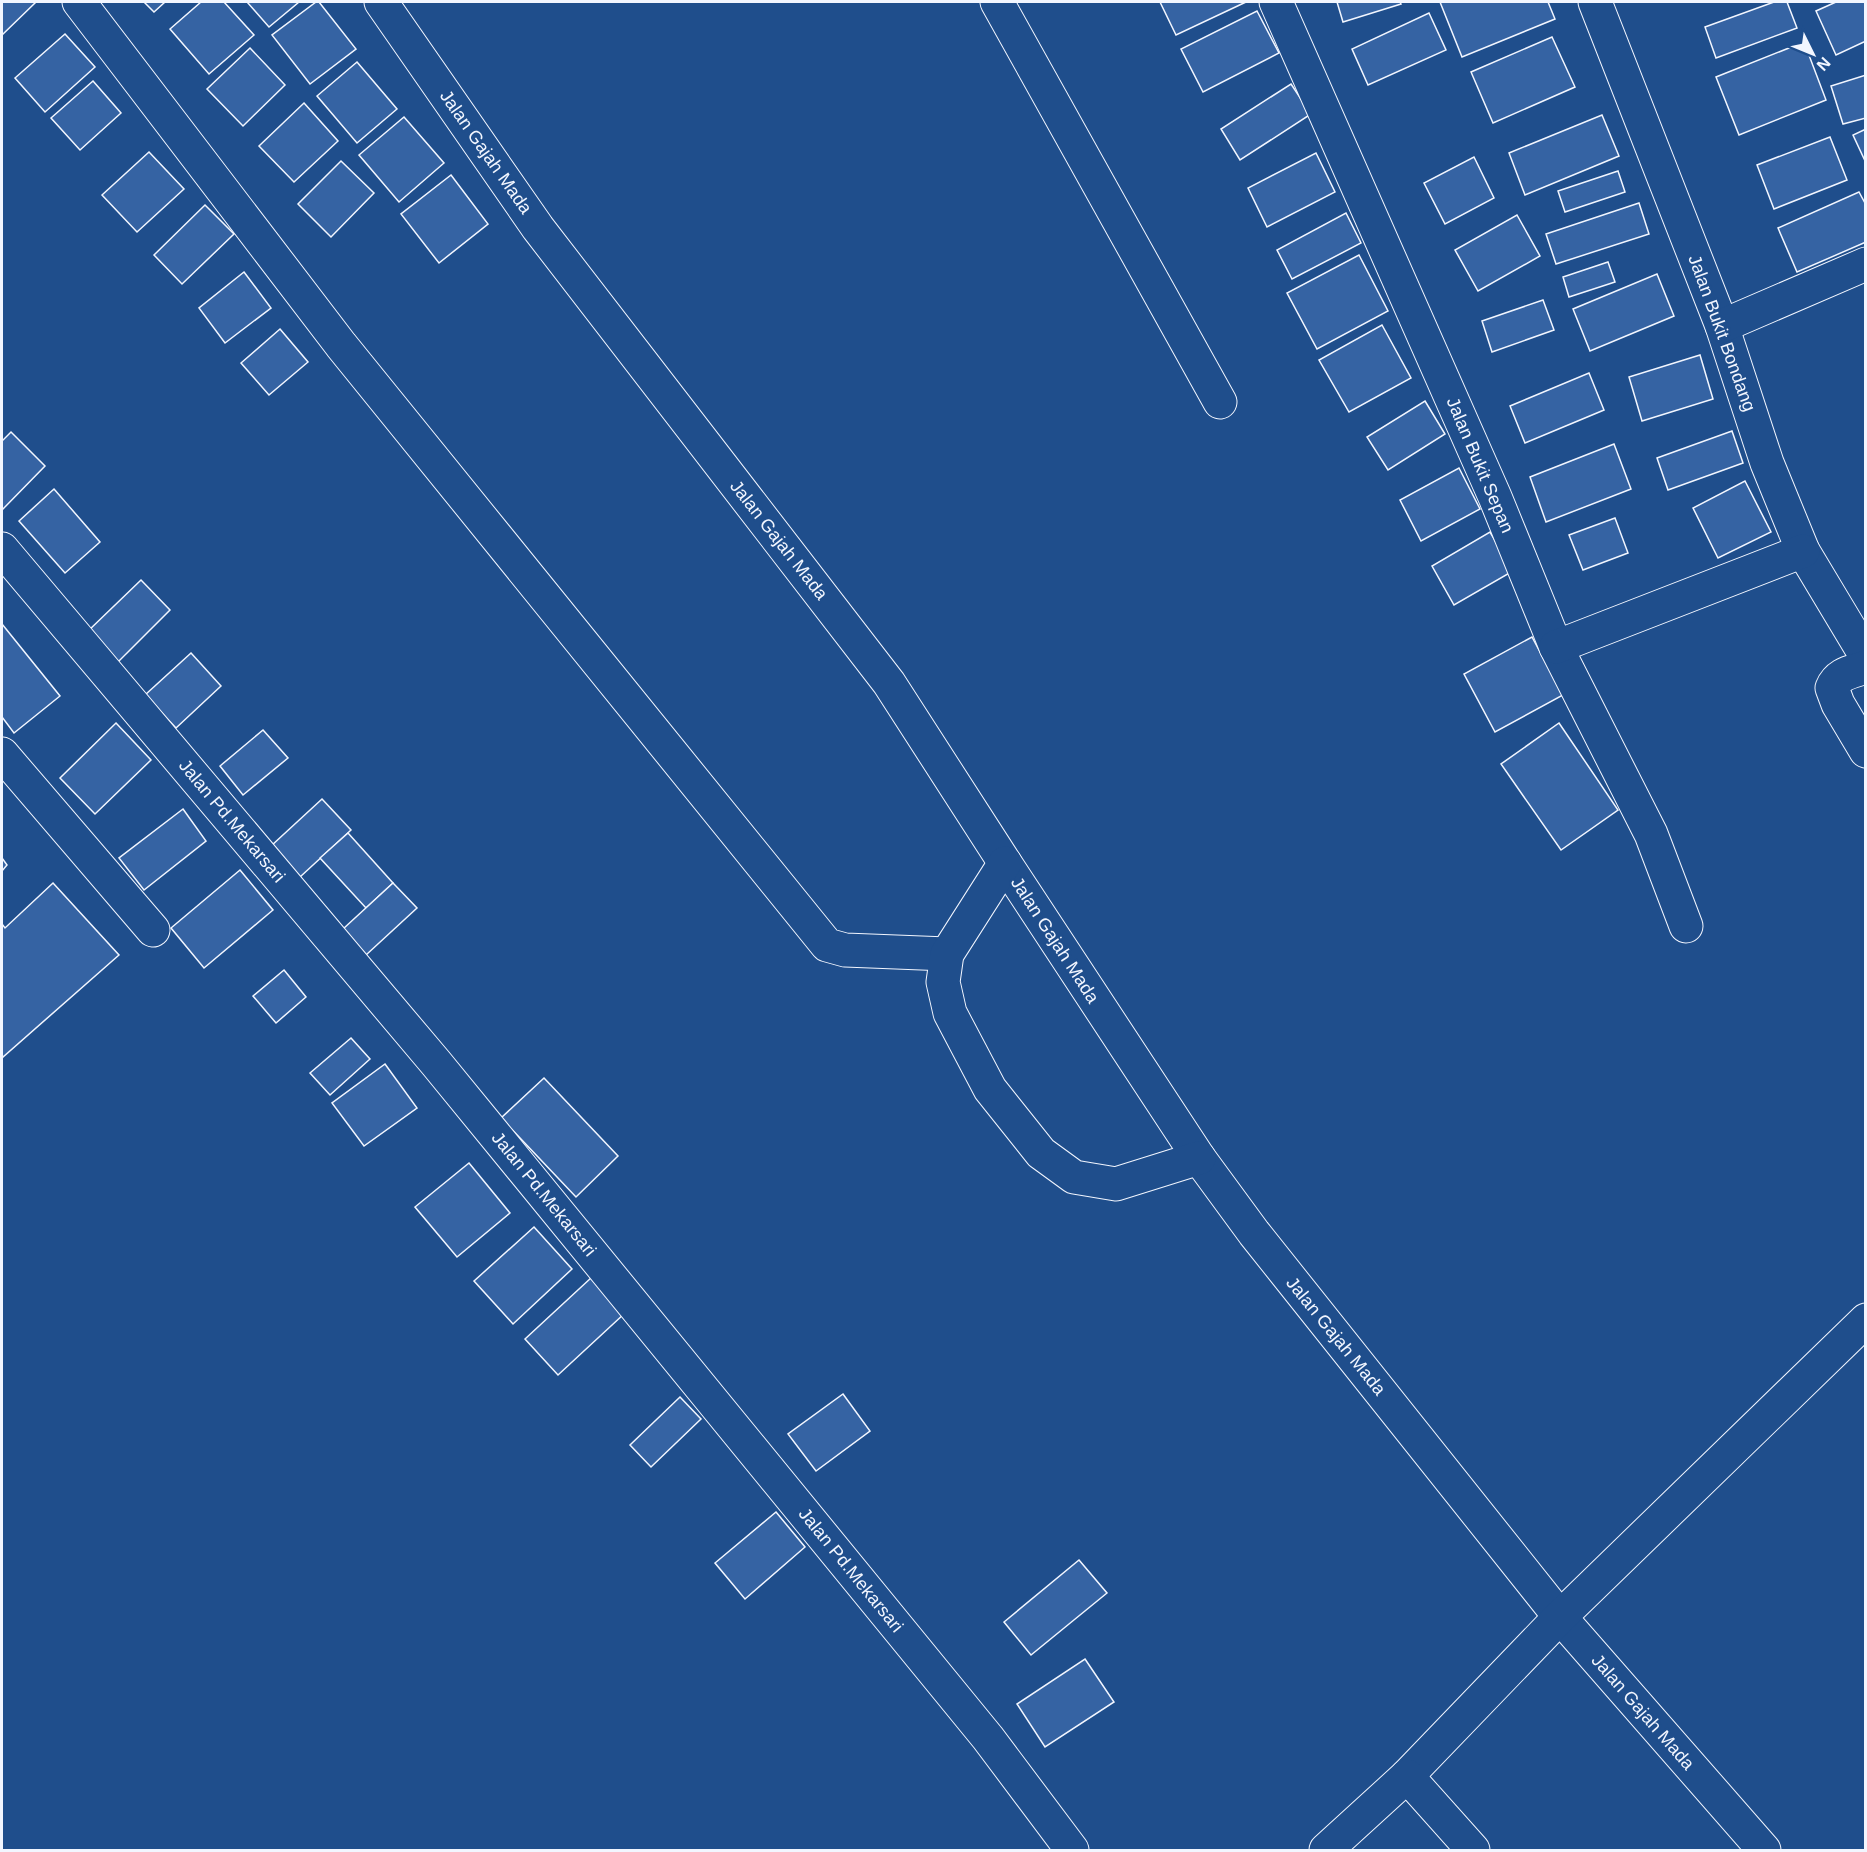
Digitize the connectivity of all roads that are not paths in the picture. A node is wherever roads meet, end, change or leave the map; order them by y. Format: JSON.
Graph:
{"nodes":[{"id":1,"x":78,"y":2,"type":"edge"},
{"id":2,"x":381,"y":2,"type":"edge"},
{"id":3,"x":997,"y":2,"type":"edge"},
{"id":4,"x":1276,"y":2,"type":"edge"},
{"id":5,"x":1595,"y":2,"type":"edge"},
{"id":6,"x":1866,"y":264,"type":"edge"},
{"id":7,"x":1722,"y":326,"type":"junction"},
{"id":8,"x":1220,"y":402,"type":"dead end"},
{"id":9,"x":2,"y":549,"type":"edge"},
{"id":10,"x":1803,"y":551,"type":"junction"},
{"id":11,"x":1556,"y":647,"type":"junction"},
{"id":12,"x":1866,"y":656,"type":"edge"},
{"id":13,"x":1866,"y":667,"type":"edge"},
{"id":14,"x":1866,"y":751,"type":"edge"},
{"id":15,"x":2,"y":754,"type":"edge"},
{"id":16,"x":1005,"y":863,"type":"junction"},
{"id":17,"x":1686,"y":926,"type":"dead end"},
{"id":18,"x":153,"y":930,"type":"dead end"},
{"id":19,"x":946,"y":954,"type":"junction"},
{"id":20,"x":1199,"y":1158,"type":"junction"},
{"id":21,"x":1861,"y":1334,"type":"edge"},
{"id":22,"x":1560,"y":1617,"type":"junction"},
{"id":23,"x":1407,"y":1776,"type":"junction"},
{"id":24,"x":1072,"y":1851,"type":"edge"},
{"id":25,"x":1326,"y":1851,"type":"edge"},
{"id":26,"x":1473,"y":1851,"type":"edge"},
{"id":27,"x":1764,"y":1851,"type":"edge"}],
"edges":[{"from":1,"to":19,"type":"street"},
{"from":2,"to":16,"type":"street","name":"Jalan Gajah Mada"},
{"from":3,"to":8,"type":"street"},
{"from":4,"to":11,"type":"street","name":"Jalan Bukit Sepan"},
{"from":5,"to":7,"type":"street","name":"Jalan Bukit Bondang"},
{"from":6,"to":7,"type":"street"},
{"from":7,"to":10,"type":"street","name":"Jalan Bukit Bondang"},
{"from":9,"to":24,"type":"street","name":"Jalan Pd.Mekarsari"},
{"from":10,"to":11,"type":"street"},
{"from":10,"to":12,"type":"street","name":"Jalan Bukit Bondang"},
{"from":11,"to":17,"type":"street","name":"Jalan Bukit Sepan"},
{"from":13,"to":14,"type":"street"},
{"from":15,"to":18,"type":"street"},
{"from":16,"to":19,"type":"street"},
{"from":16,"to":20,"type":"street","name":"Jalan Gajah Mada"},
{"from":19,"to":20,"type":"street"},
{"from":20,"to":22,"type":"street","name":"Jalan Gajah Mada"},
{"from":21,"to":22,"type":"street"},
{"from":22,"to":23,"type":"street"},
{"from":22,"to":27,"type":"street","name":"Jalan Gajah Mada"},
{"from":23,"to":25,"type":"street"},
{"from":23,"to":26,"type":"street"}]}
